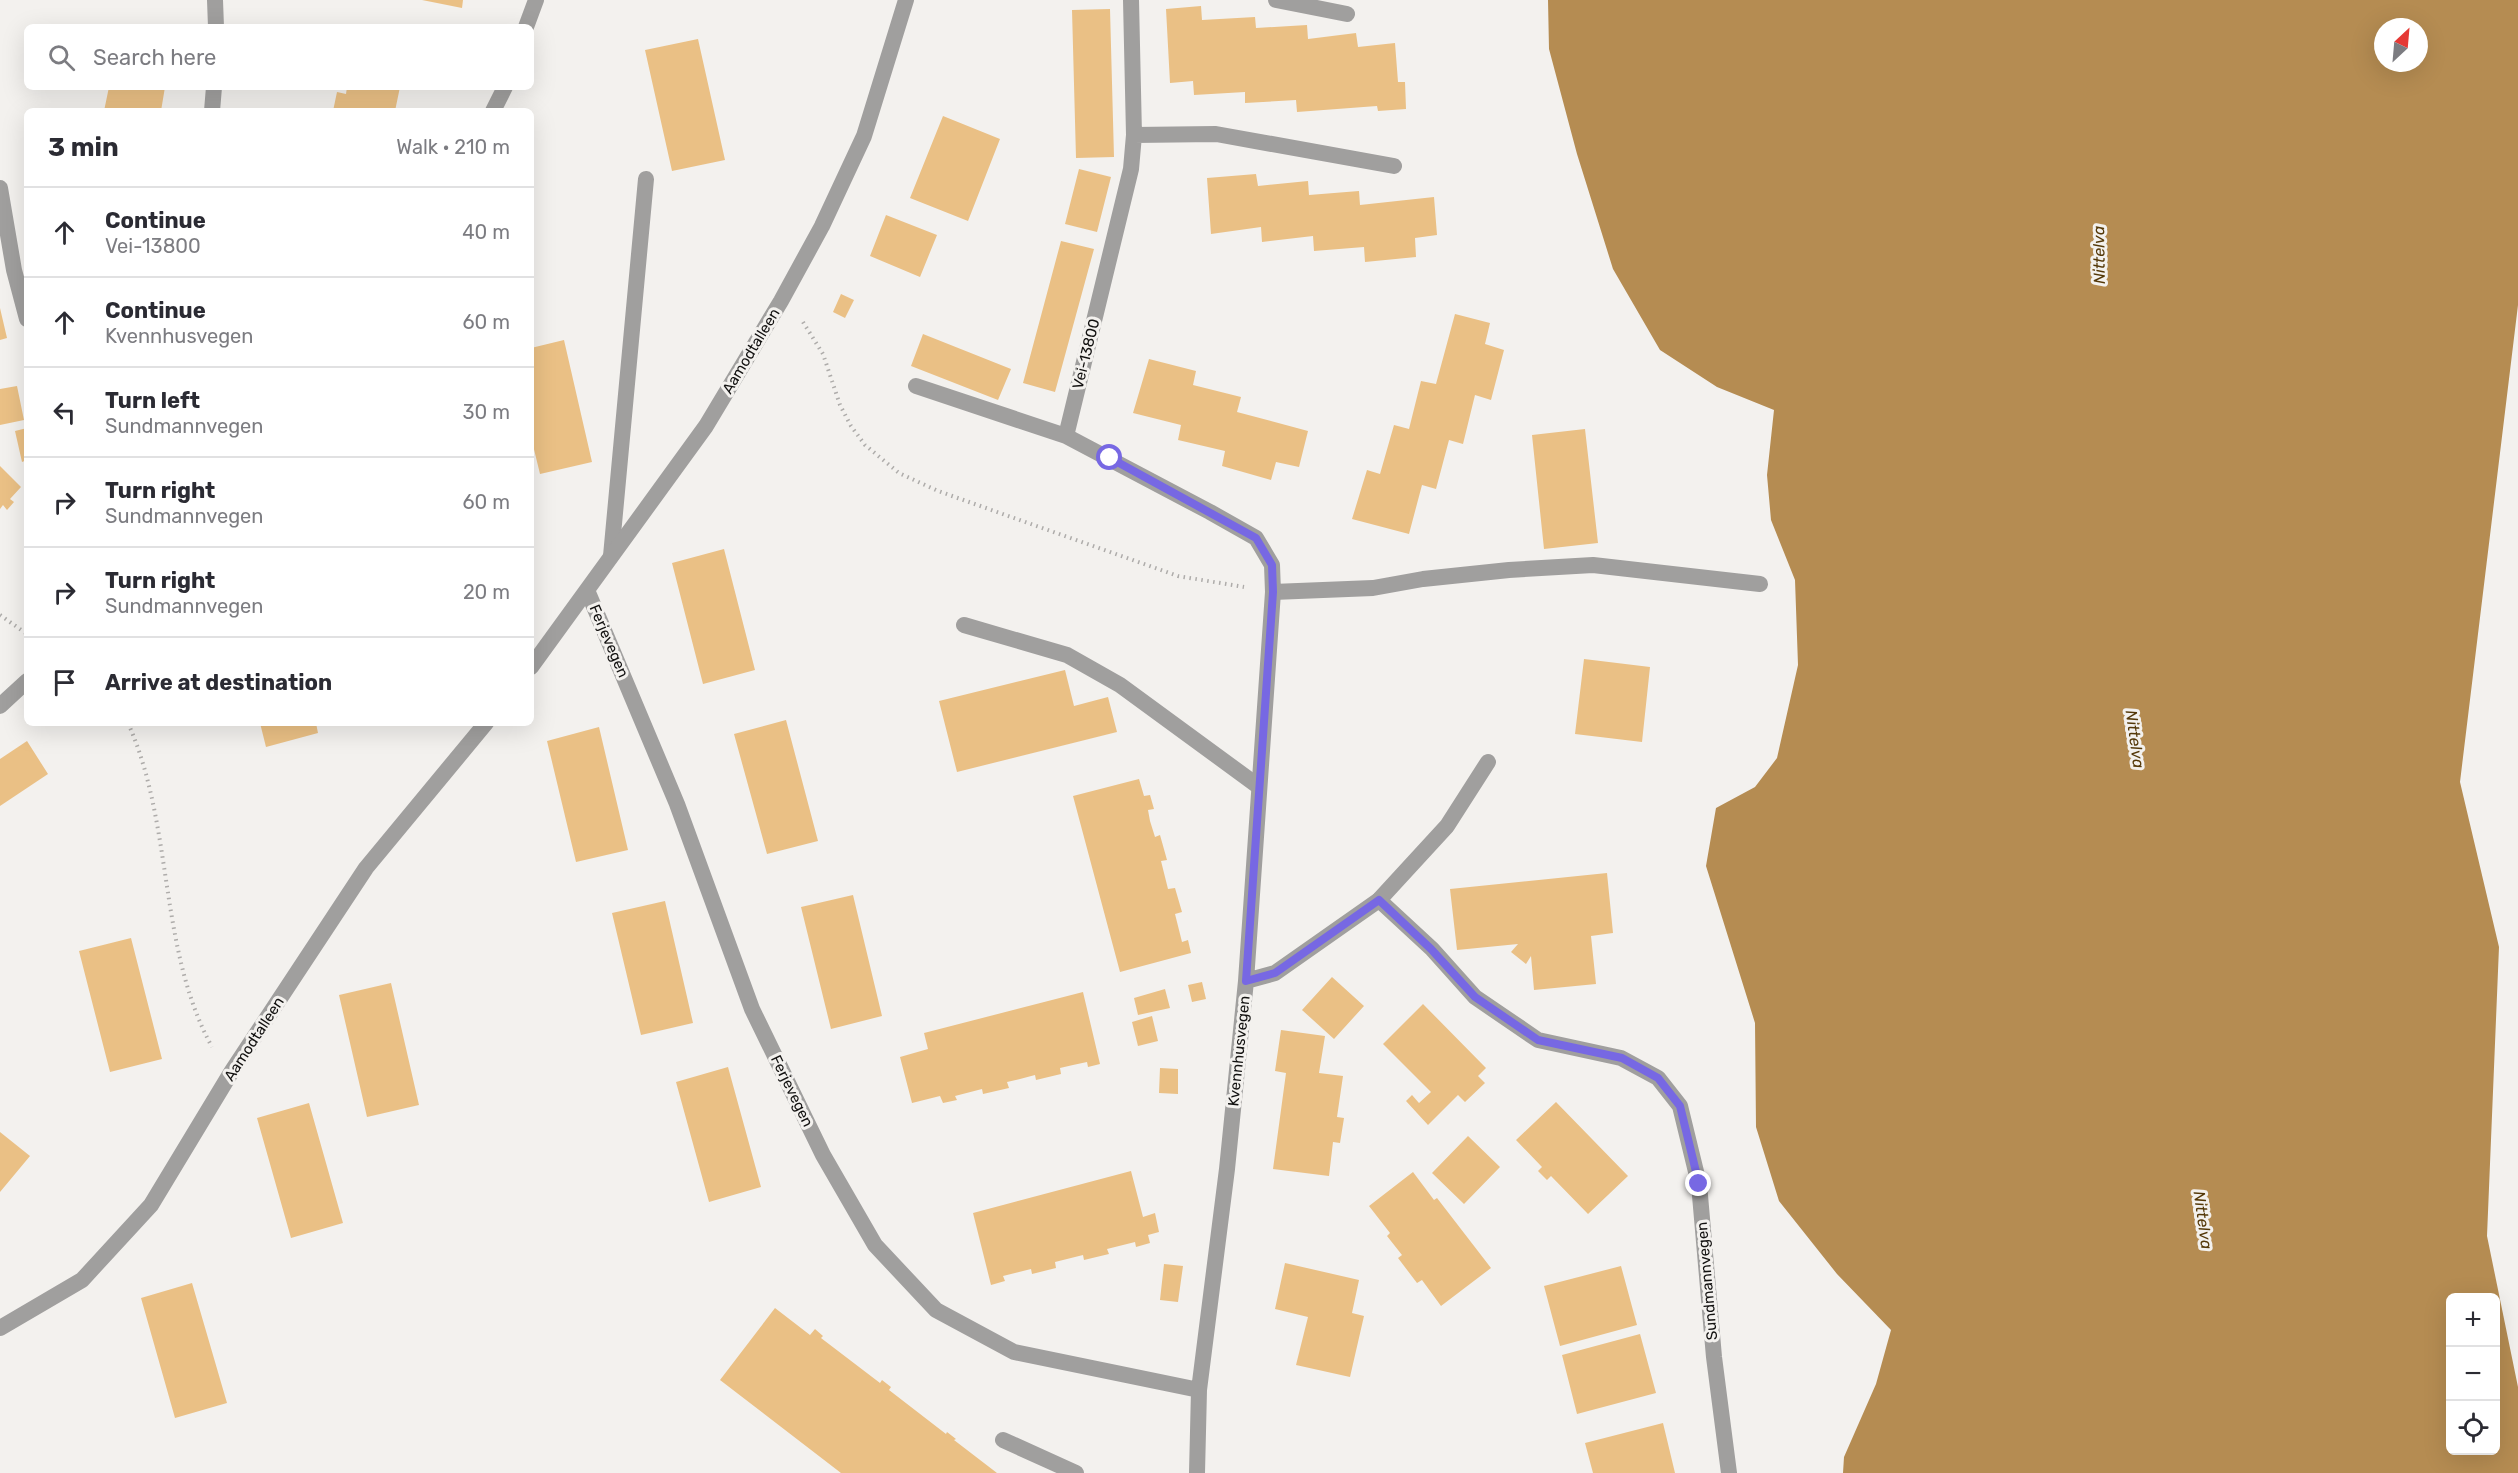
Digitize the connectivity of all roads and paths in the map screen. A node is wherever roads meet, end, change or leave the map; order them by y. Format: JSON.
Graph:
{"nodes":[{"id":1,"x":215,"y":0,"type":"edge"},
{"id":2,"x":536,"y":0,"type":"edge"},
{"id":3,"x":906,"y":0,"type":"edge"},
{"id":4,"x":1131,"y":0,"type":"edge"},
{"id":5,"x":1276,"y":0,"type":"edge"},
{"id":6,"x":1347,"y":14,"type":"dead end"},
{"id":7,"x":216,"y":24,"type":"edge"},
{"id":8,"x":527,"y":24,"type":"edge"},
{"id":9,"x":214,"y":90,"type":"edge"},
{"id":10,"x":504,"y":90,"type":"edge"},
{"id":11,"x":212,"y":108,"type":"edge"},
{"id":12,"x":494,"y":108,"type":"edge"},
{"id":13,"x":1134,"y":135,"type":"junction"},
{"id":14,"x":1394,"y":166,"type":"dead end"},
{"id":15,"x":646,"y":179,"type":"dead end"},
{"id":16,"x":0,"y":188,"type":"edge"},
{"id":17,"x":21,"y":270,"type":"edge"},
{"id":18,"x":24,"y":294,"type":"edge"},
{"id":19,"x":781,"y":301,"type":"junction"},
{"id":20,"x":916,"y":386,"type":"dead end"},
{"id":21,"x":1066,"y":436,"type":"junction"},
{"id":22,"x":611,"y":556,"type":"junction"},
{"id":23,"x":1760,"y":584,"type":"dead end"},
{"id":24,"x":587,"y":590,"type":"junction"},
{"id":25,"x":1273,"y":592,"type":"junction"},
{"id":26,"x":0,"y":615,"type":"edge"},
{"id":27,"x":964,"y":625,"type":"dead end"},
{"id":28,"x":24,"y":632,"type":"edge"},
{"id":29,"x":534,"y":663,"type":"edge"},
{"id":30,"x":24,"y":684,"type":"edge"},
{"id":31,"x":0,"y":706,"type":"edge"},
{"id":32,"x":129,"y":726,"type":"edge"},
{"id":33,"x":484,"y":726,"type":"edge"},
{"id":34,"x":1488,"y":762,"type":"dead end"},
{"id":35,"x":1258,"y":786,"type":"junction"},
{"id":36,"x":1379,"y":900,"type":"junction"},
{"id":37,"x":1246,"y":981,"type":"junction"},
{"id":38,"x":232,"y":1071,"type":"junction"},
{"id":39,"x":0,"y":1328,"type":"edge"},
{"id":40,"x":1199,"y":1390,"type":"junction"},
{"id":41,"x":1003,"y":1440,"type":"dead end"},
{"id":42,"x":1076,"y":1473,"type":"edge"},
{"id":43,"x":1197,"y":1473,"type":"edge"},
{"id":44,"x":1729,"y":1473,"type":"edge"}],
"edges":[{"from":1,"to":7,"type":"street"},
{"from":2,"to":8,"type":"street"},
{"from":3,"to":19,"type":"street","name":"Aamodtalleen"},
{"from":4,"to":13,"type":"street","name":"Vei-13800"},
{"from":5,"to":6,"type":"street"},
{"from":9,"to":11,"type":"street"},
{"from":10,"to":12,"type":"street"},
{"from":13,"to":14,"type":"street"},
{"from":13,"to":21,"type":"street","name":"Vei-13800"},
{"from":15,"to":22,"type":"street"},
{"from":16,"to":17,"type":"street"},
{"from":17,"to":18,"type":"street"},
{"from":19,"to":22,"type":"street","name":"Aamodtalleen"},
{"from":19,"to":25,"type":"path"},
{"from":20,"to":21,"type":"street"},
{"from":21,"to":25,"type":"street"},
{"from":22,"to":24,"type":"street","name":"Aamodtalleen"},
{"from":23,"to":25,"type":"street"},
{"from":24,"to":29,"type":"street","name":"Aamodtalleen"},
{"from":24,"to":40,"type":"street","name":"Ferjevegen"},
{"from":25,"to":35,"type":"street","name":"Kvennhusvegen"},
{"from":26,"to":28,"type":"path"},
{"from":27,"to":35,"type":"street"},
{"from":30,"to":31,"type":"street"},
{"from":32,"to":38,"type":"path"},
{"from":33,"to":38,"type":"street","name":"Aamodtalleen"},
{"from":34,"to":36,"type":"street"},
{"from":35,"to":37,"type":"street","name":"Kvennhusvegen"},
{"from":36,"to":37,"type":"street"},
{"from":36,"to":44,"type":"street","name":"Sundmannvegen"},
{"from":37,"to":40,"type":"street","name":"Kvennhusvegen"},
{"from":38,"to":39,"type":"street","name":"Aamodtalleen"},
{"from":40,"to":43,"type":"street","name":"Kvennhusvegen"},
{"from":41,"to":42,"type":"street"}]}
